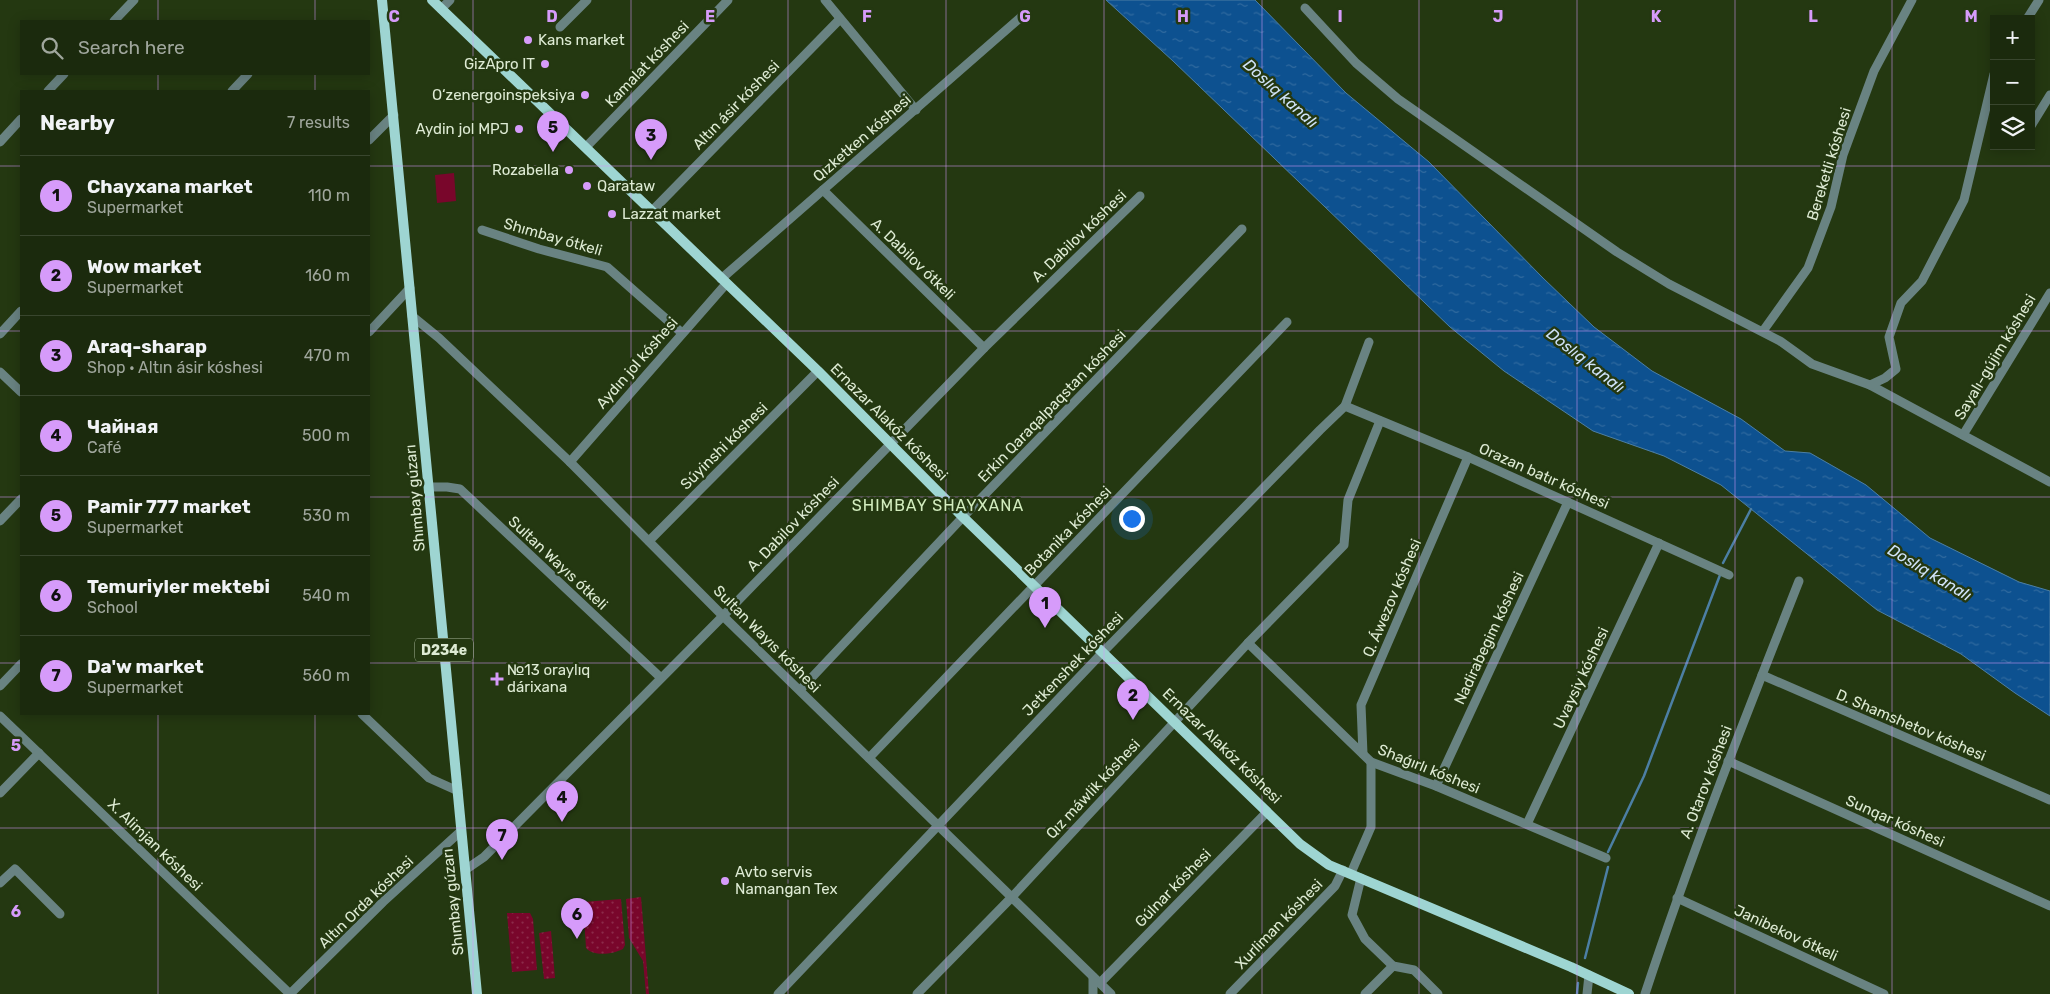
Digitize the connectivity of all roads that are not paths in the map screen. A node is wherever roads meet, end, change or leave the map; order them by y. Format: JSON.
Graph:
{"nodes":[{"id":1,"x":134,"y":0,"type":"edge"},
{"id":2,"x":382,"y":0,"type":"edge"},
{"id":3,"x":432,"y":0,"type":"edge"},
{"id":4,"x":450,"y":0,"type":"edge"},
{"id":5,"x":587,"y":0,"type":"edge"},
{"id":6,"x":728,"y":0,"type":"edge"},
{"id":7,"x":825,"y":0,"type":"edge"},
{"id":8,"x":1912,"y":0,"type":"edge"},
{"id":9,"x":2039,"y":0,"type":"edge"},
{"id":10,"x":1305,"y":8,"type":"dead end"},
{"id":11,"x":441,"y":9,"type":"junction"},
{"id":12,"x":2030,"y":15,"type":"edge"},
{"id":13,"x":1021,"y":17,"type":"dead end"},
{"id":14,"x":840,"y":19,"type":"junction"},
{"id":15,"x":115,"y":20,"type":"edge"},
{"id":16,"x":560,"y":27,"type":"dead end"},
{"id":17,"x":63,"y":75,"type":"edge"},
{"id":18,"x":247,"y":75,"type":"edge"},
{"id":19,"x":49,"y":90,"type":"edge"},
{"id":20,"x":233,"y":90,"type":"edge"},
{"id":21,"x":1990,"y":91,"type":"edge"},
{"id":22,"x":2050,"y":95,"type":"edge"},
{"id":23,"x":916,"y":110,"type":"junction"},
{"id":24,"x":394,"y":115,"type":"junction"},
{"id":25,"x":2035,"y":119,"type":"edge"},
{"id":26,"x":20,"y":120,"type":"edge"},
{"id":27,"x":370,"y":139,"type":"edge"},
{"id":28,"x":0,"y":142,"type":"edge"},
{"id":29,"x":586,"y":147,"type":"junction"},
{"id":30,"x":823,"y":190,"type":"junction"},
{"id":31,"x":1140,"y":196,"type":"dead end"},
{"id":32,"x":651,"y":212,"type":"junction"},
{"id":33,"x":1242,"y":229,"type":"dead end"},
{"id":34,"x":482,"y":230,"type":"dead end"},
{"id":35,"x":724,"y":281,"type":"junction"},
{"id":36,"x":410,"y":288,"type":"junction"},
{"id":37,"x":2050,"y":293,"type":"edge"},
{"id":38,"x":20,"y":312,"type":"edge"},
{"id":39,"x":412,"y":316,"type":"junction"},
{"id":40,"x":1287,"y":322,"type":"dead end"},
{"id":41,"x":370,"y":331,"type":"edge"},
{"id":42,"x":1763,"y":331,"type":"junction"},
{"id":43,"x":682,"y":333,"type":"junction"},
{"id":44,"x":0,"y":334,"type":"edge"},
{"id":45,"x":1369,"y":342,"type":"dead end"},
{"id":46,"x":984,"y":348,"type":"junction"},
{"id":47,"x":818,"y":371,"type":"junction"},
{"id":48,"x":0,"y":372,"type":"edge"},
{"id":49,"x":1870,"y":385,"type":"junction"},
{"id":50,"x":20,"y":391,"type":"edge"},
{"id":51,"x":1345,"y":406,"type":"junction"},
{"id":52,"x":1380,"y":421,"type":"junction"},
{"id":53,"x":1963,"y":435,"type":"junction"},
{"id":54,"x":890,"y":444,"type":"junction"},
{"id":55,"x":1468,"y":457,"type":"junction"},
{"id":56,"x":570,"y":462,"type":"junction"},
{"id":57,"x":2049,"y":478,"type":"edge"},
{"id":58,"x":429,"y":487,"type":"junction"},
{"id":59,"x":20,"y":500,"type":"edge"},
{"id":60,"x":1568,"y":502,"type":"junction"},
{"id":61,"x":963,"y":517,"type":"junction"},
{"id":62,"x":0,"y":521,"type":"edge"},
{"id":63,"x":649,"y":541,"type":"junction"},
{"id":64,"x":1659,"y":543,"type":"junction"},
{"id":65,"x":1729,"y":575,"type":"dead end"},
{"id":66,"x":1799,"y":581,"type":"dead end"},
{"id":67,"x":1035,"y":586,"type":"junction"},
{"id":68,"x":723,"y":616,"type":"junction"},
{"id":69,"x":1248,"y":643,"type":"junction"},
{"id":70,"x":1103,"y":652,"type":"junction"},
{"id":71,"x":20,"y":665,"type":"edge"},
{"id":72,"x":1762,"y":675,"type":"junction"},
{"id":73,"x":660,"y":677,"type":"junction"},
{"id":74,"x":0,"y":686,"type":"edge"},
{"id":75,"x":800,"y":690,"type":"junction"},
{"id":76,"x":363,"y":715,"type":"edge"},
{"id":77,"x":0,"y":716,"type":"edge"},
{"id":78,"x":1175,"y":722,"type":"junction"},
{"id":79,"x":39,"y":753,"type":"junction"},
{"id":80,"x":1363,"y":754,"type":"junction"},
{"id":81,"x":869,"y":758,"type":"junction"},
{"id":82,"x":1371,"y":762,"type":"junction"},
{"id":83,"x":1728,"y":762,"type":"junction"},
{"id":84,"x":1436,"y":786,"type":"junction"},
{"id":85,"x":458,"y":792,"type":"junction"},
{"id":86,"x":0,"y":793,"type":"edge"},
{"id":87,"x":2050,"y":800,"type":"edge"},
{"id":88,"x":1267,"y":812,"type":"junction"},
{"id":89,"x":1527,"y":824,"type":"junction"},
{"id":90,"x":939,"y":826,"type":"junction"},
{"id":91,"x":461,"y":831,"type":"junction"},
{"id":92,"x":1606,"y":858,"type":"dead end"},
{"id":93,"x":465,"y":870,"type":"junction"},
{"id":94,"x":1347,"y":871,"type":"junction"},
{"id":95,"x":1361,"y":878,"type":"junction"},
{"id":96,"x":0,"y":883,"type":"edge"},
{"id":97,"x":1012,"y":897,"type":"junction"},
{"id":98,"x":1677,"y":898,"type":"junction"},
{"id":99,"x":2050,"y":906,"type":"edge"},
{"id":100,"x":60,"y":914,"type":"dead end"},
{"id":101,"x":1393,"y":966,"type":"junction"},
{"id":102,"x":1590,"y":975,"type":"junction"},
{"id":103,"x":1097,"y":980,"type":"junction"},
{"id":104,"x":290,"y":994,"type":"edge"},
{"id":105,"x":477,"y":994,"type":"edge"},
{"id":106,"x":778,"y":994,"type":"edge"},
{"id":107,"x":917,"y":994,"type":"edge"},
{"id":108,"x":1093,"y":994,"type":"edge"},
{"id":109,"x":1111,"y":994,"type":"edge"},
{"id":110,"x":1230,"y":994,"type":"edge"},
{"id":111,"x":1365,"y":994,"type":"edge"},
{"id":112,"x":1438,"y":994,"type":"edge"},
{"id":113,"x":1587,"y":994,"type":"edge"},
{"id":114,"x":1629,"y":994,"type":"edge"},
{"id":115,"x":1645,"y":994,"type":"edge"},
{"id":116,"x":1884,"y":994,"type":"edge"}],
"edges":[{"from":1,"to":15,"type":"street"},
{"from":2,"to":24,"type":"main road","name":"Shımbay gúzarı","number":"D234e"},
{"from":3,"to":11,"type":"main road","name":"Ernazar Alakóz kóshesi"},
{"from":4,"to":11,"type":"street"},
{"from":5,"to":16,"type":"street"},
{"from":6,"to":29,"type":"street","name":"Kamalat kóshesi"},
{"from":7,"to":14,"type":"street"},
{"from":8,"to":42,"type":"street","name":"Bereketli kóshesi"},
{"from":9,"to":12,"type":"street"},
{"from":10,"to":42,"type":"street"},
{"from":11,"to":29,"type":"main road","name":"Ernazar Alakóz kóshesi"},
{"from":13,"to":23,"type":"street","name":"Qızketken kóshesi"},
{"from":14,"to":23,"type":"street"},
{"from":14,"to":32,"type":"street","name":"Altın ásir kóshesi"},
{"from":17,"to":19,"type":"street"},
{"from":18,"to":20,"type":"street"},
{"from":21,"to":49,"type":"street"},
{"from":22,"to":25,"type":"street"},
{"from":23,"to":30,"type":"street","name":"Qızketken kóshesi"},
{"from":24,"to":27,"type":"street"},
{"from":24,"to":36,"type":"main road","name":"Shımbay gúzarı","number":"D234e"},
{"from":26,"to":28,"type":"street"},
{"from":29,"to":32,"type":"main road","name":"Ernazar Alakóz kóshesi"},
{"from":30,"to":35,"type":"street","name":"Qızketken kóshesi"},
{"from":30,"to":46,"type":"street","name":"A. Dabilov ótkeli"},
{"from":31,"to":46,"type":"street","name":"A. Dabilov kóshesi"},
{"from":32,"to":35,"type":"main road","name":"Ernazar Alakóz kóshesi"},
{"from":33,"to":61,"type":"street","name":"Erkin Qaraqalpaqstan kóshesi"},
{"from":34,"to":43,"type":"street","name":"Shımbay ótkeli"},
{"from":35,"to":43,"type":"street","name":"Aydın jol kóshesi"},
{"from":35,"to":47,"type":"main road","name":"Ernazar Alakóz kóshesi"},
{"from":36,"to":39,"type":"main road","name":"Shımbay gúzarı","number":"D234e"},
{"from":36,"to":41,"type":"street"},
{"from":37,"to":53,"type":"street","name":"Sayalı-gújim kóshesi"},
{"from":38,"to":44,"type":"street"},
{"from":39,"to":56,"type":"street","name":"Sultan Wayıs kóshesi"},
{"from":39,"to":58,"type":"main road","name":"Shımbay gúzarı","number":"D234e"},
{"from":40,"to":67,"type":"street","name":"Botanika kóshesi"},
{"from":42,"to":49,"type":"street"},
{"from":43,"to":56,"type":"street","name":"Aydın jol kóshesi"},
{"from":45,"to":51,"type":"street","name":"Jetkenshek kóshesi"},
{"from":46,"to":54,"type":"street","name":"A. Dabilov kóshesi"},
{"from":47,"to":54,"type":"main road","name":"Ernazar Alakóz kóshesi"},
{"from":47,"to":63,"type":"street","name":"Súyinshi kóshesi"},
{"from":48,"to":50,"type":"street"},
{"from":49,"to":53,"type":"street"},
{"from":51,"to":52,"type":"street","name":"Orazan batır kóshesi"},
{"from":51,"to":70,"type":"street","name":"Jetkenshek kóshesi"},
{"from":52,"to":55,"type":"street","name":"Orazan batır kóshesi"},
{"from":52,"to":69,"type":"street","name":"Qız máwlik kóshesi"},
{"from":53,"to":57,"type":"street"},
{"from":54,"to":61,"type":"main road","name":"Ernazar Alakóz kóshesi"},
{"from":54,"to":68,"type":"street","name":"A. Dabilov kóshesi"},
{"from":55,"to":60,"type":"street","name":"Orazan batır kóshesi"},
{"from":55,"to":80,"type":"street","name":"Q. Áwezov kóshesi"},
{"from":56,"to":63,"type":"street","name":"Sultan Wayıs kóshesi"},
{"from":58,"to":73,"type":"street","name":"Sultan Wayıs ótkeli"},
{"from":58,"to":85,"type":"main road","name":"Shımbay gúzarı","number":"D234e"},
{"from":59,"to":62,"type":"street"},
{"from":60,"to":64,"type":"street","name":"Orazan batır kóshesi"},
{"from":60,"to":84,"type":"street","name":"Nadirabegim kóshesi"},
{"from":61,"to":67,"type":"main road","name":"Ernazar Alakóz kóshesi"},
{"from":61,"to":75,"type":"street","name":"Erkin Qaraqalpaqstan kóshesi"},
{"from":63,"to":68,"type":"street","name":"Sultan Wayıs kóshesi"},
{"from":64,"to":65,"type":"street","name":"Orazan batır kóshesi"},
{"from":64,"to":89,"type":"street","name":"Uvaysiy kóshesi"},
{"from":66,"to":72,"type":"street","name":"A. Otarov kóshesi"},
{"from":67,"to":70,"type":"main road","name":"Ernazar Alakóz kóshesi"},
{"from":67,"to":81,"type":"street","name":"Botanika kóshesi"},
{"from":68,"to":73,"type":"street","name":"A. Dabilov kóshesi"},
{"from":68,"to":75,"type":"street","name":"Sultan Wayıs kóshesi"},
{"from":69,"to":78,"type":"street","name":"Qız máwlik kóshesi"},
{"from":69,"to":80,"type":"street","name":"Shaǵırlı kóshesi"},
{"from":70,"to":78,"type":"main road","name":"Ernazar Alakóz kóshesi"},
{"from":70,"to":90,"type":"street","name":"Jetkenshek kóshesi"},
{"from":71,"to":74,"type":"street"},
{"from":72,"to":83,"type":"street","name":"A. Otarov kóshesi"},
{"from":72,"to":87,"type":"street","name":"D. Shamshetov kóshesi"},
{"from":73,"to":93,"type":"street","name":"A. Dabilov kóshesi"},
{"from":75,"to":81,"type":"street","name":"Sultan Wayıs kóshesi"},
{"from":76,"to":85,"type":"street"},
{"from":77,"to":79,"type":"street","name":"X. Alimjan kóshesi"},
{"from":78,"to":88,"type":"main road","name":"Ernazar Alakóz kóshesi"},
{"from":78,"to":97,"type":"street","name":"Qız máwlik kóshesi"},
{"from":79,"to":86,"type":"street"},
{"from":79,"to":104,"type":"street","name":"X. Alimjan kóshesi"},
{"from":80,"to":82,"type":"street","name":"Shaǵırlı kóshesi"},
{"from":81,"to":90,"type":"street","name":"Sultan Wayıs kóshesi"},
{"from":82,"to":84,"type":"street","name":"Shaǵırlı kóshesi"},
{"from":82,"to":94,"type":"street","name":"Xurliman kóshesi"},
{"from":83,"to":98,"type":"street","name":"A. Otarov kóshesi"},
{"from":83,"to":99,"type":"street","name":"Sunqar kóshesi"},
{"from":84,"to":89,"type":"street","name":"Shaǵırlı kóshesi"},
{"from":85,"to":91,"type":"main road","name":"Shımbay gúzarı","number":"D234e"},
{"from":88,"to":94,"type":"main road","name":"Ernazar Alakóz kóshesi"},
{"from":88,"to":103,"type":"street","name":"Gúlnar kóshesi"},
{"from":89,"to":92,"type":"street","name":"Shaǵırlı kóshesi"},
{"from":90,"to":97,"type":"street","name":"Sultan Wayıs kóshesi"},
{"from":90,"to":106,"type":"street","name":"Jetkenshek kóshesi"},
{"from":91,"to":93,"type":"main road","name":"Shımbay gúzarı","number":"D234e"},
{"from":91,"to":104,"type":"street","name":"Altın Orda kóshesi"},
{"from":93,"to":105,"type":"main road","name":"Shımbay gúzarı","number":"D234e"},
{"from":94,"to":95,"type":"main road","name":"Ernazar Alakóz kóshesi"},
{"from":94,"to":110,"type":"street","name":"Xurliman kóshesi"},
{"from":95,"to":101,"type":"street"},
{"from":95,"to":102,"type":"main road","name":"Ernazar Alakóz kóshesi"},
{"from":96,"to":100,"type":"street"},
{"from":97,"to":103,"type":"street","name":"Sultan Wayıs kóshesi"},
{"from":97,"to":107,"type":"street","name":"Qız máwlik kóshesi"},
{"from":98,"to":115,"type":"street","name":"A. Otarov kóshesi"},
{"from":98,"to":116,"type":"street","name":"Janibekov ótkeli"},
{"from":101,"to":111,"type":"street"},
{"from":101,"to":112,"type":"street"},
{"from":102,"to":113,"type":"street"},
{"from":102,"to":114,"type":"main road","name":"Ernazar Alakóz kóshesi"},
{"from":103,"to":108,"type":"street"},
{"from":103,"to":109,"type":"street","name":"Sultan Wayıs kóshesi"}]}
